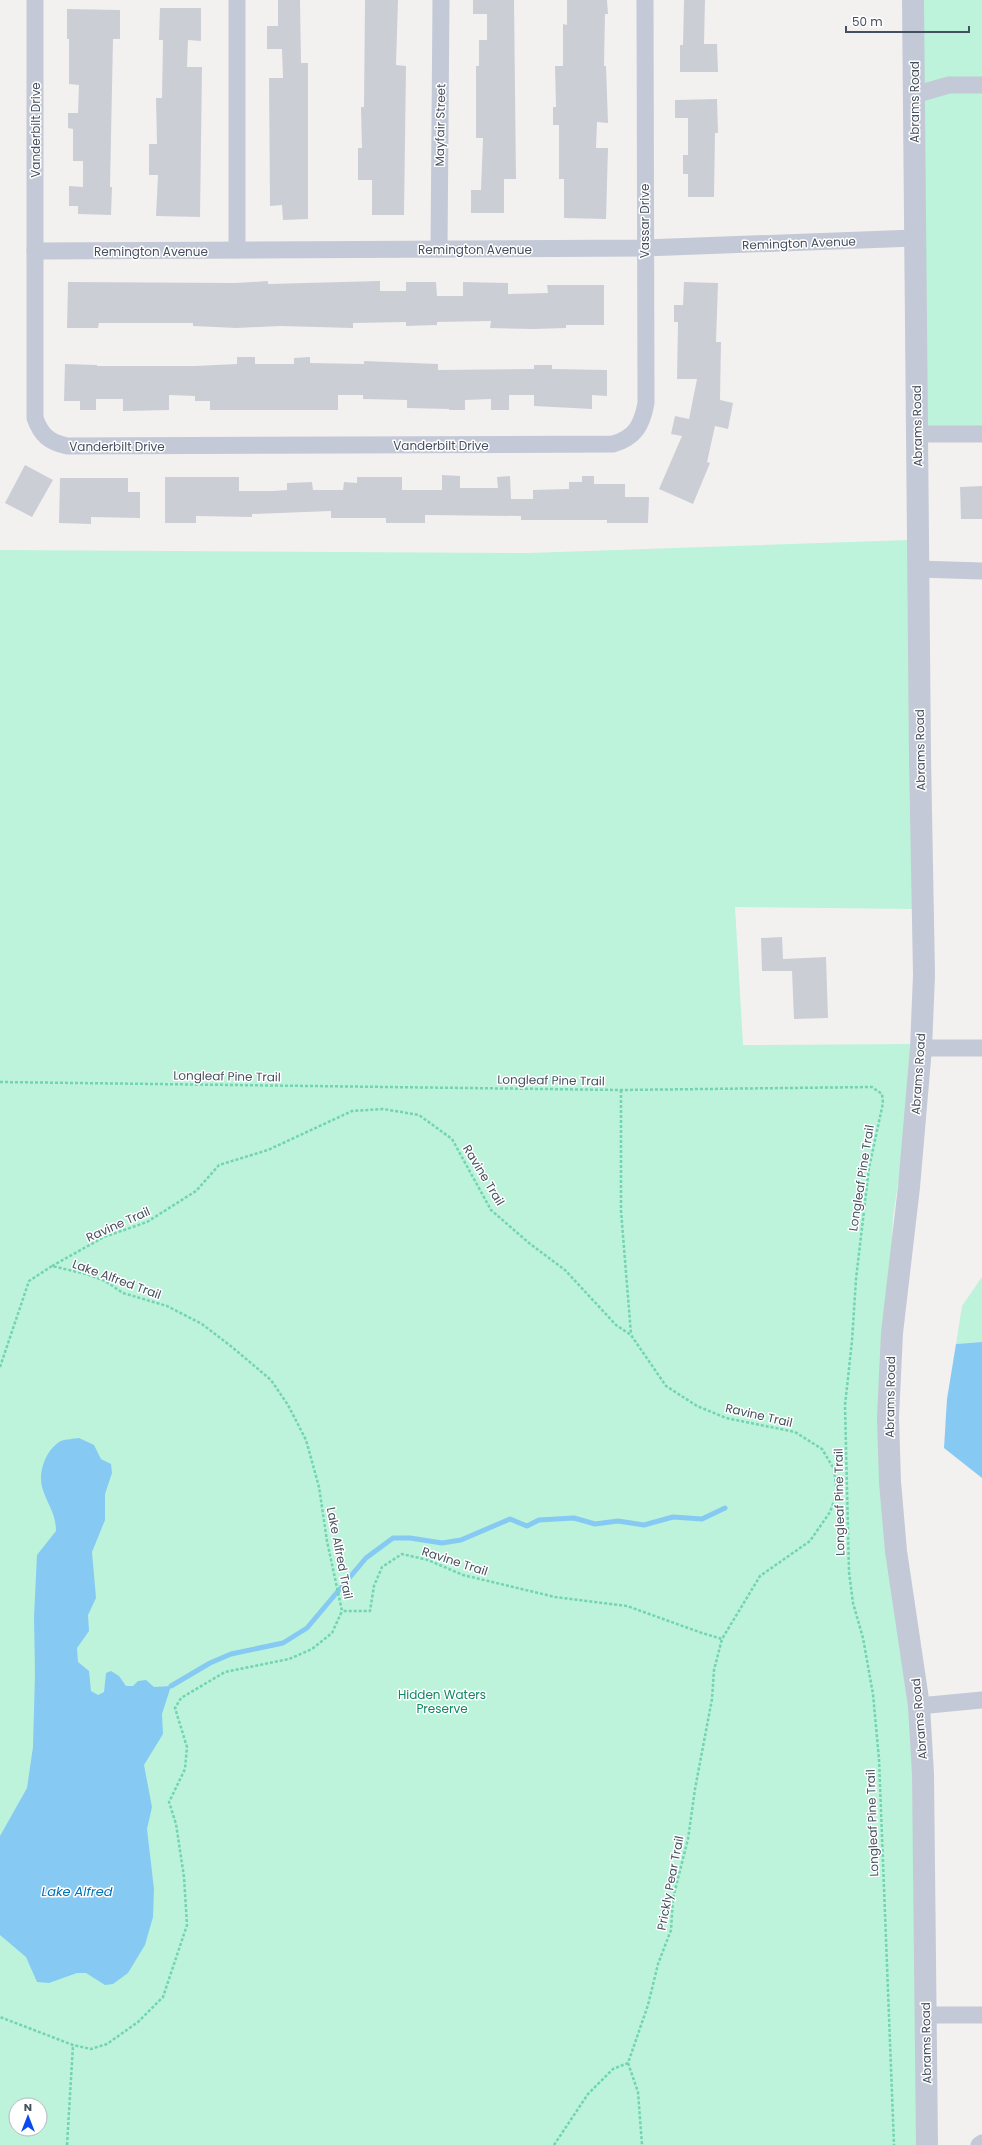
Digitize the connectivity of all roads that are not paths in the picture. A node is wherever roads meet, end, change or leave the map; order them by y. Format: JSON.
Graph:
{"nodes":[{"id":1,"x":34,"y":0,"type":"edge"},
{"id":2,"x":237,"y":0,"type":"edge"},
{"id":3,"x":441,"y":0,"type":"edge"},
{"id":4,"x":645,"y":0,"type":"edge"},
{"id":5,"x":913,"y":0,"type":"edge"},
{"id":6,"x":982,"y":85,"type":"edge"},
{"id":7,"x":914,"y":95,"type":"junction"},
{"id":8,"x":915,"y":238,"type":"junction"},
{"id":9,"x":644,"y":248,"type":"junction"},
{"id":10,"x":237,"y":250,"type":"junction"},
{"id":11,"x":439,"y":250,"type":"junction"},
{"id":12,"x":35,"y":251,"type":"junction"},
{"id":13,"x":917,"y":434,"type":"junction"},
{"id":14,"x":982,"y":434,"type":"edge"},
{"id":15,"x":630,"y":437,"type":"joint"},
{"id":16,"x":918,"y":569,"type":"junction"},
{"id":17,"x":982,"y":571,"type":"edge"},
{"id":18,"x":921,"y":1048,"type":"junction"},
{"id":19,"x":982,"y":1048,"type":"edge"},
{"id":20,"x":982,"y":1700,"type":"edge"},
{"id":21,"x":919,"y":1706,"type":"junction"},
{"id":22,"x":926,"y":2014,"type":"junction"},
{"id":23,"x":982,"y":2015,"type":"edge"},
{"id":24,"x":982,"y":2143,"type":"edge"},
{"id":25,"x":927,"y":2145,"type":"edge"},
{"id":26,"x":979,"y":2145,"type":"edge"}],
"edges":[{"from":1,"to":12,"type":"street","name":"Vanderbilt Drive"},
{"from":2,"to":10,"type":"street"},
{"from":3,"to":11,"type":"street","name":"Mayfair Street"},
{"from":4,"to":9,"type":"street","name":"Vassar Drive"},
{"from":5,"to":7,"type":"street","name":"Abrams Road"},
{"from":6,"to":7,"type":"street"},
{"from":7,"to":8,"type":"street","name":"Abrams Road"},
{"from":8,"to":9,"type":"street","name":"Remington Avenue"},
{"from":8,"to":13,"type":"street","name":"Abrams Road"},
{"from":9,"to":11,"type":"street","name":"Remington Avenue"},
{"from":9,"to":15,"type":"street","name":"Vassar Drive"},
{"from":10,"to":11,"type":"street","name":"Remington Avenue"},
{"from":10,"to":12,"type":"street","name":"Remington Avenue"},
{"from":12,"to":15,"type":"street","name":"Vanderbilt Drive"},
{"from":13,"to":14,"type":"street"},
{"from":13,"to":16,"type":"street","name":"Abrams Road"},
{"from":16,"to":17,"type":"street"},
{"from":16,"to":18,"type":"street","name":"Abrams Road"},
{"from":18,"to":19,"type":"street"},
{"from":18,"to":21,"type":"street","name":"Abrams Road"},
{"from":20,"to":21,"type":"street"},
{"from":21,"to":22,"type":"street","name":"Abrams Road"},
{"from":22,"to":23,"type":"street"},
{"from":22,"to":25,"type":"street","name":"Abrams Road"},
{"from":24,"to":26,"type":"street"}]}
